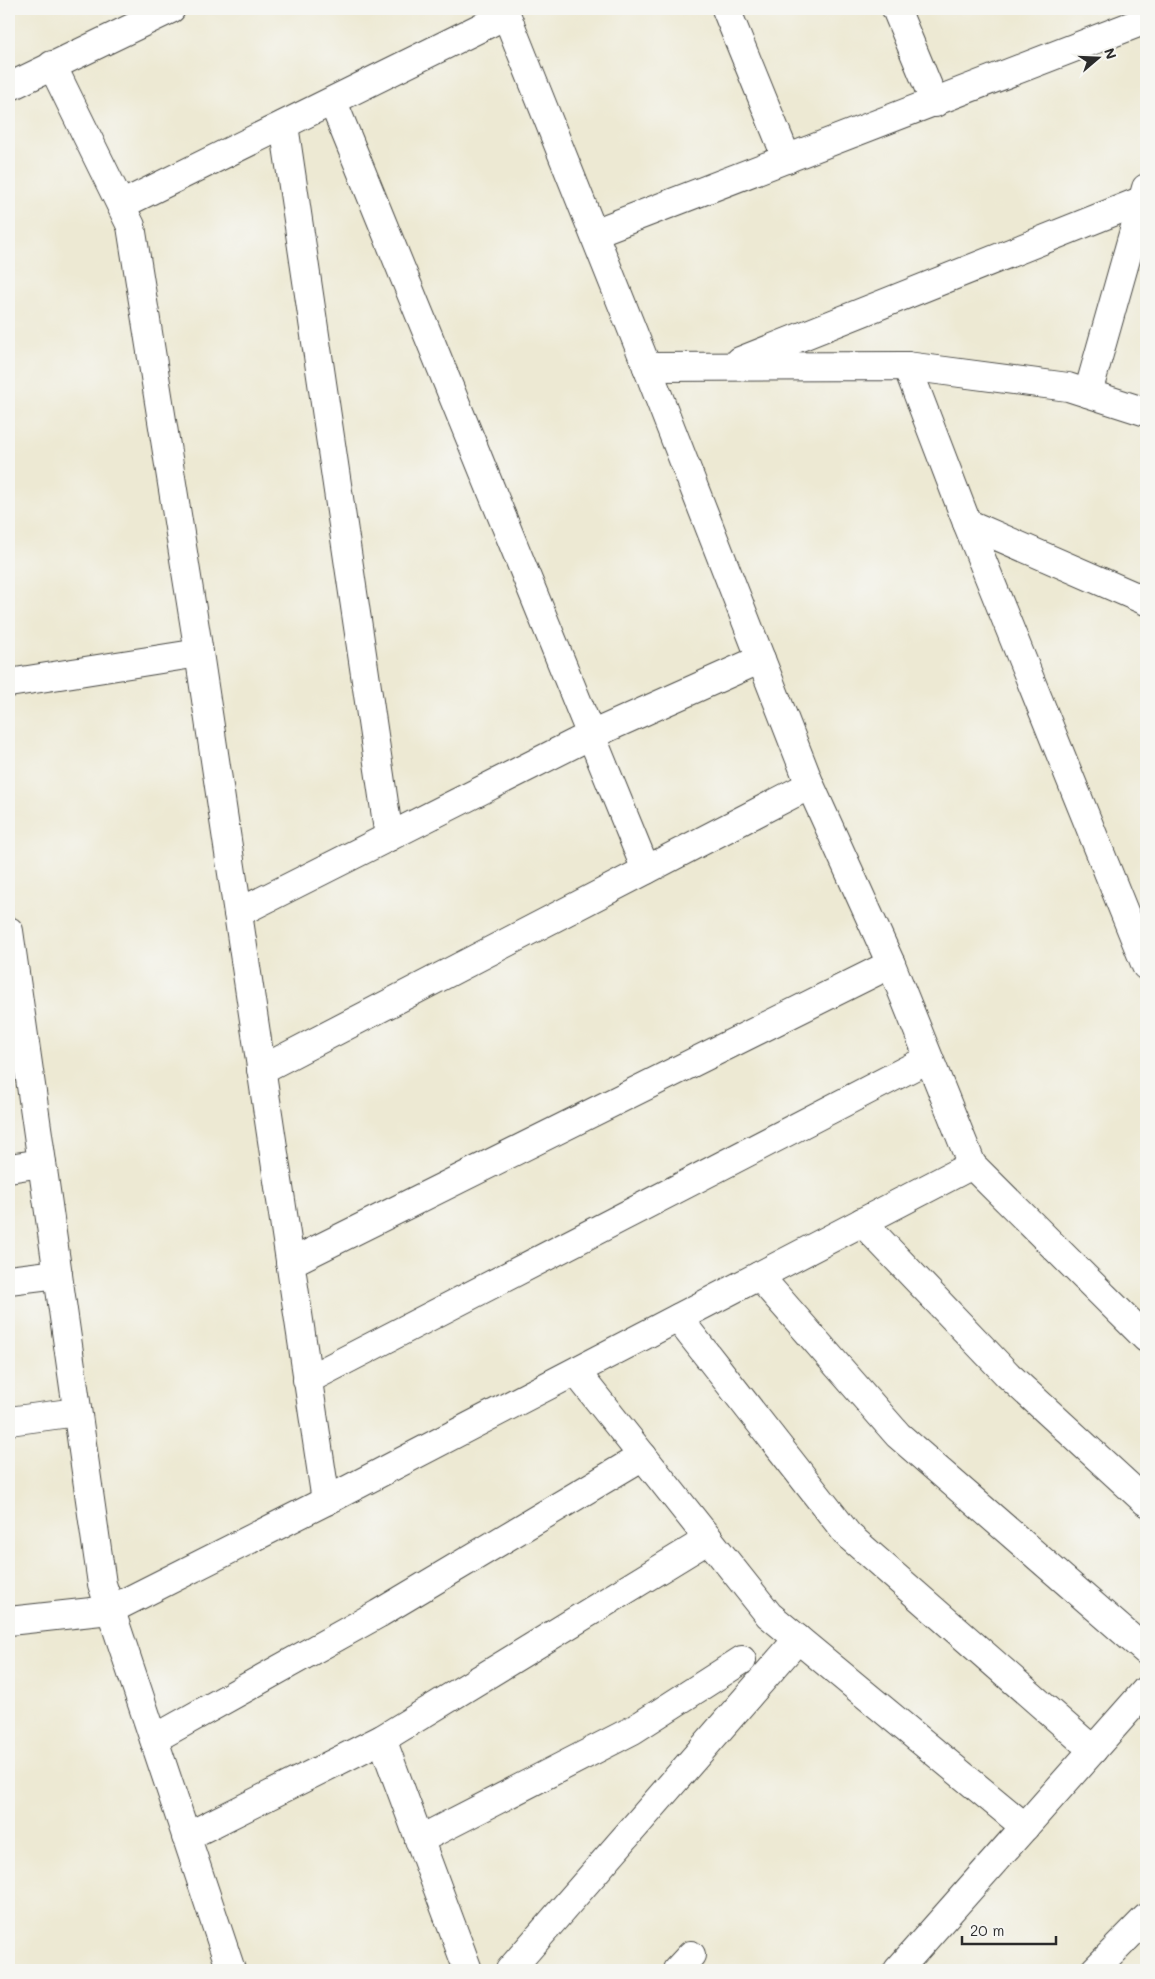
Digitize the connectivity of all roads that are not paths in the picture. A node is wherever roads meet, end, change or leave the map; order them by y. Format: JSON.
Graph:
{"nodes":[{"id":1,"x":171,"y":9,"type":"edge"},
{"id":2,"x":726,"y":9,"type":"edge"},
{"id":3,"x":896,"y":9,"type":"edge"},
{"id":4,"x":505,"y":12,"type":"edge"},
{"id":5,"x":1146,"y":20,"type":"edge"},
{"id":6,"x":52,"y":65,"type":"junction"},
{"id":7,"x":9,"y":87,"type":"edge"},
{"id":8,"x":333,"y":102,"type":"junction"},
{"id":9,"x":935,"y":102,"type":"junction"},
{"id":10,"x":284,"y":125,"type":"junction"},
{"id":11,"x":787,"y":159,"type":"junction"},
{"id":12,"x":1144,"y":194,"type":"edge"},
{"id":13,"x":121,"y":205,"type":"junction"},
{"id":14,"x":594,"y":234,"type":"junction"},
{"id":15,"x":1139,"y":243,"type":"edge"},
{"id":16,"x":647,"y":366,"type":"junction"},
{"id":17,"x":726,"y":366,"type":"junction"},
{"id":18,"x":907,"y":366,"type":"junction"},
{"id":19,"x":1088,"y":393,"type":"junction"},
{"id":20,"x":1146,"y":412,"type":"edge"},
{"id":21,"x":967,"y":523,"type":"junction"},
{"id":22,"x":1146,"y":601,"type":"edge"},
{"id":23,"x":199,"y":653,"type":"junction"},
{"id":24,"x":761,"y":659,"type":"junction"},
{"id":25,"x":9,"y":683,"type":"edge"},
{"id":26,"x":589,"y":736,"type":"junction"},
{"id":27,"x":810,"y":785,"type":"junction"},
{"id":28,"x":389,"y":837,"type":"junction"},
{"id":29,"x":646,"y":870,"type":"junction"},
{"id":30,"x":238,"y":912,"type":"junction"},
{"id":31,"x":10,"y":944,"type":"edge"},
{"id":32,"x":891,"y":964,"type":"junction"},
{"id":33,"x":1146,"y":966,"type":"edge"},
{"id":34,"x":18,"y":1058,"type":"edge"},
{"id":35,"x":928,"y":1059,"type":"junction"},
{"id":36,"x":261,"y":1070,"type":"junction"},
{"id":37,"x":42,"y":1163,"type":"junction"},
{"id":38,"x":972,"y":1166,"type":"junction"},
{"id":39,"x":9,"y":1168,"type":"edge"},
{"id":40,"x":862,"y":1222,"type":"junction"},
{"id":41,"x":290,"y":1263,"type":"junction"},
{"id":42,"x":58,"y":1274,"type":"junction"},
{"id":43,"x":760,"y":1276,"type":"junction"},
{"id":44,"x":9,"y":1280,"type":"edge"},
{"id":45,"x":678,"y":1318,"type":"junction"},
{"id":46,"x":1146,"y":1338,"type":"edge"},
{"id":47,"x":576,"y":1372,"type":"junction"},
{"id":48,"x":308,"y":1380,"type":"junction"},
{"id":49,"x":78,"y":1412,"type":"junction"},
{"id":50,"x":9,"y":1421,"type":"edge"},
{"id":51,"x":643,"y":1456,"type":"junction"},
{"id":52,"x":326,"y":1502,"type":"junction"},
{"id":53,"x":1146,"y":1502,"type":"edge"},
{"id":54,"x":709,"y":1539,"type":"junction"},
{"id":55,"x":110,"y":1610,"type":"junction"},
{"id":56,"x":9,"y":1621,"type":"edge"},
{"id":57,"x":798,"y":1639,"type":"junction"},
{"id":58,"x":1146,"y":1651,"type":"edge"},
{"id":59,"x":742,"y":1660,"type":"dead end"},
{"id":60,"x":1146,"y":1690,"type":"edge"},
{"id":61,"x":154,"y":1739,"type":"junction"},
{"id":62,"x":382,"y":1739,"type":"junction"},
{"id":63,"x":1093,"y":1750,"type":"junction"},
{"id":64,"x":1025,"y":1827,"type":"junction"},
{"id":65,"x":186,"y":1837,"type":"junction"},
{"id":66,"x":419,"y":1840,"type":"junction"},
{"id":67,"x":1146,"y":1918,"type":"edge"},
{"id":68,"x":231,"y":1970,"type":"edge"},
{"id":69,"x":468,"y":1970,"type":"edge"},
{"id":70,"x":510,"y":1970,"type":"edge"},
{"id":71,"x":898,"y":1970,"type":"edge"},
{"id":72,"x":1095,"y":1970,"type":"edge"}],
"edges":[{"from":1,"to":6,"type":"street"},
{"from":2,"to":11,"type":"street"},
{"from":3,"to":9,"type":"street"},
{"from":4,"to":8,"type":"street"},
{"from":4,"to":14,"type":"street"},
{"from":5,"to":9,"type":"street"},
{"from":6,"to":7,"type":"street"},
{"from":6,"to":13,"type":"street"},
{"from":8,"to":10,"type":"street"},
{"from":8,"to":26,"type":"street"},
{"from":9,"to":11,"type":"street"},
{"from":10,"to":13,"type":"street"},
{"from":10,"to":28,"type":"street"},
{"from":11,"to":14,"type":"street"},
{"from":12,"to":15,"type":"street"},
{"from":12,"to":17,"type":"street"},
{"from":13,"to":23,"type":"street"},
{"from":14,"to":16,"type":"street"},
{"from":15,"to":19,"type":"street"},
{"from":16,"to":17,"type":"street"},
{"from":16,"to":24,"type":"street"},
{"from":17,"to":18,"type":"street"},
{"from":18,"to":19,"type":"street"},
{"from":18,"to":21,"type":"street"},
{"from":19,"to":20,"type":"street"},
{"from":21,"to":22,"type":"street"},
{"from":21,"to":33,"type":"street"},
{"from":23,"to":25,"type":"street"},
{"from":23,"to":30,"type":"street"},
{"from":24,"to":26,"type":"street"},
{"from":24,"to":27,"type":"street"},
{"from":26,"to":28,"type":"street"},
{"from":26,"to":29,"type":"street"},
{"from":27,"to":29,"type":"street"},
{"from":27,"to":32,"type":"street"},
{"from":28,"to":30,"type":"street"},
{"from":29,"to":36,"type":"street"},
{"from":30,"to":36,"type":"street"},
{"from":31,"to":34,"type":"street"},
{"from":32,"to":35,"type":"street"},
{"from":32,"to":41,"type":"street"},
{"from":34,"to":37,"type":"street"},
{"from":35,"to":38,"type":"street"},
{"from":35,"to":48,"type":"street"},
{"from":36,"to":41,"type":"street"},
{"from":37,"to":39,"type":"street"},
{"from":37,"to":42,"type":"street"},
{"from":38,"to":40,"type":"street"},
{"from":38,"to":46,"type":"street"},
{"from":40,"to":43,"type":"street"},
{"from":40,"to":53,"type":"street"},
{"from":41,"to":48,"type":"street"},
{"from":42,"to":44,"type":"street"},
{"from":42,"to":49,"type":"street"},
{"from":43,"to":45,"type":"street"},
{"from":43,"to":58,"type":"street"},
{"from":45,"to":47,"type":"street"},
{"from":45,"to":63,"type":"street"},
{"from":47,"to":51,"type":"street"},
{"from":47,"to":52,"type":"street"},
{"from":48,"to":52,"type":"street"},
{"from":49,"to":50,"type":"street"},
{"from":49,"to":55,"type":"street"},
{"from":51,"to":54,"type":"street"},
{"from":51,"to":61,"type":"street"},
{"from":52,"to":55,"type":"street"},
{"from":54,"to":57,"type":"street"},
{"from":54,"to":62,"type":"street"},
{"from":55,"to":56,"type":"street"},
{"from":55,"to":61,"type":"street"},
{"from":57,"to":64,"type":"street"},
{"from":57,"to":70,"type":"street"},
{"from":59,"to":66,"type":"street"},
{"from":60,"to":63,"type":"street"},
{"from":61,"to":65,"type":"street"},
{"from":62,"to":65,"type":"street"},
{"from":62,"to":66,"type":"street"},
{"from":63,"to":64,"type":"street"},
{"from":64,"to":71,"type":"street"},
{"from":65,"to":68,"type":"street"},
{"from":66,"to":69,"type":"street"},
{"from":67,"to":72,"type":"street"}]}
